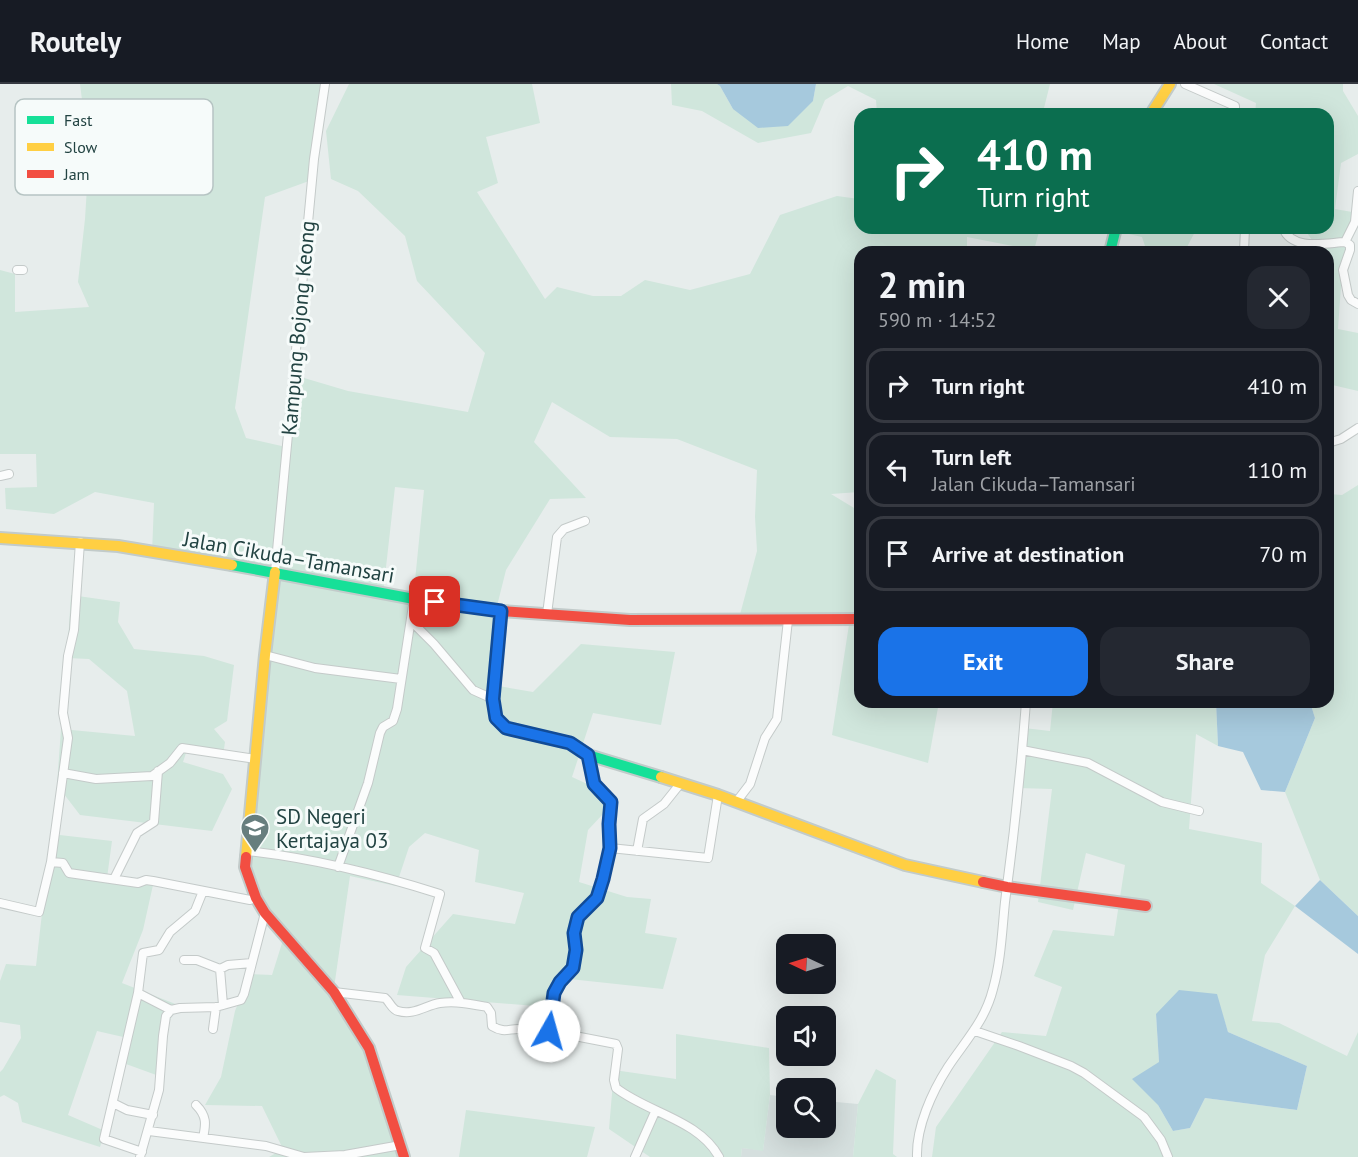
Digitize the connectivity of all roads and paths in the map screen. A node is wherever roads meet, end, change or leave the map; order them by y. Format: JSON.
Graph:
{"nodes":[{"id":1,"x":325,"y":84,"type":"edge"},
{"id":2,"x":1170,"y":84,"type":"edge"},
{"id":3,"x":1185,"y":84,"type":"edge"},
{"id":4,"x":1155,"y":108,"type":"edge"},
{"id":5,"x":1235,"y":108,"type":"edge"},
{"id":6,"x":1358,"y":191,"type":"edge"},
{"id":7,"x":1285,"y":234,"type":"edge"},
{"id":8,"x":1345,"y":242,"type":"junction"},
{"id":9,"x":1354,"y":252,"type":"edge"},
{"id":10,"x":1358,"y":304,"type":"edge"},
{"id":11,"x":1358,"y":428,"type":"edge"},
{"id":12,"x":1334,"y":442,"type":"edge"},
{"id":13,"x":9,"y":474,"type":"dead end"},
{"id":14,"x":0,"y":476,"type":"edge"},
{"id":15,"x":585,"y":521,"type":"dead end"},
{"id":16,"x":0,"y":538,"type":"edge"},
{"id":17,"x":80,"y":542,"type":"junction"},
{"id":18,"x":275,"y":572,"type":"junction"},
{"id":19,"x":414,"y":599,"type":"junction"},
{"id":20,"x":501,"y":611,"type":"junction"},
{"id":21,"x":547,"y":614,"type":"junction"},
{"id":22,"x":854,"y":619,"type":"edge"},
{"id":23,"x":788,"y":620,"type":"junction"},
{"id":24,"x":265,"y":655,"type":"junction"},
{"id":25,"x":401,"y":679,"type":"junction"},
{"id":26,"x":493,"y":699,"type":"junction"},
{"id":27,"x":1026,"y":708,"type":"edge"},
{"id":28,"x":1022,"y":750,"type":"junction"},
{"id":29,"x":588,"y":755,"type":"junction"},
{"id":30,"x":256,"y":759,"type":"junction"},
{"id":31,"x":158,"y":771,"type":"junction"},
{"id":32,"x":63,"y":773,"type":"junction"},
{"id":33,"x":681,"y":784,"type":"junction"},
{"id":34,"x":718,"y":795,"type":"junction"},
{"id":35,"x":737,"y":801,"type":"junction"},
{"id":36,"x":1199,"y":811,"type":"dead end"},
{"id":37,"x":610,"y":848,"type":"junction"},
{"id":38,"x":247,"y":851,"type":"junction"},
{"id":39,"x":637,"y":851,"type":"junction"},
{"id":40,"x":51,"y":862,"type":"junction"},
{"id":41,"x":338,"y":867,"type":"junction"},
{"id":42,"x":114,"y":879,"type":"junction"},
{"id":43,"x":1007,"y":887,"type":"junction"},
{"id":44,"x":202,"y":891,"type":"junction"},
{"id":45,"x":256,"y":898,"type":"junction"},
{"id":46,"x":0,"y":903,"type":"edge"},
{"id":47,"x":1146,"y":906,"type":"dead end"},
{"id":48,"x":265,"y":913,"type":"junction"},
{"id":49,"x":184,"y":960,"type":"dead end"},
{"id":50,"x":252,"y":963,"type":"junction"},
{"id":51,"x":220,"y":969,"type":"junction"},
{"id":52,"x":334,"y":992,"type":"junction"},
{"id":53,"x":138,"y":993,"type":"junction"},
{"id":54,"x":460,"y":1001,"type":"junction"},
{"id":55,"x":220,"y":1006,"type":"junction"},
{"id":56,"x":171,"y":1010,"type":"junction"},
{"id":57,"x":213,"y":1029,"type":"dead end"},
{"id":58,"x":549,"y":1031,"type":"junction"},
{"id":59,"x":975,"y":1031,"type":"junction"},
{"id":60,"x":113,"y":1103,"type":"junction"},
{"id":61,"x":196,"y":1106,"type":"dead end"},
{"id":62,"x":655,"y":1112,"type":"junction"},
{"id":63,"x":153,"y":1115,"type":"junction"},
{"id":64,"x":149,"y":1131,"type":"junction"},
{"id":65,"x":203,"y":1138,"type":"junction"},
{"id":66,"x":400,"y":1145,"type":"junction"},
{"id":67,"x":141,"y":1154,"type":"edge"},
{"id":68,"x":404,"y":1157,"type":"edge"},
{"id":69,"x":635,"y":1157,"type":"edge"},
{"id":70,"x":719,"y":1157,"type":"edge"},
{"id":71,"x":917,"y":1157,"type":"edge"},
{"id":72,"x":1168,"y":1157,"type":"edge"}],
"edges":[{"from":1,"to":18,"type":"street","name":"Kampung Bojong Keong"},
{"from":2,"to":4,"type":"street"},
{"from":3,"to":5,"type":"street"},
{"from":6,"to":8,"type":"street"},
{"from":7,"to":8,"type":"street"},
{"from":8,"to":9,"type":"street"},
{"from":9,"to":10,"type":"street"},
{"from":11,"to":12,"type":"street"},
{"from":13,"to":14,"type":"street"},
{"from":15,"to":21,"type":"street"},
{"from":16,"to":17,"type":"street","name":"Jalan Cikuda–Tamansari"},
{"from":17,"to":18,"type":"street","name":"Jalan Cikuda–Tamansari"},
{"from":17,"to":32,"type":"street"},
{"from":18,"to":19,"type":"street","name":"Jalan Cikuda–Tamansari"},
{"from":18,"to":24,"type":"street"},
{"from":19,"to":20,"type":"street","name":"Jalan Cikuda–Tamansari"},
{"from":19,"to":25,"type":"street"},
{"from":19,"to":26,"type":"street"},
{"from":20,"to":21,"type":"street","name":"Jalan Cikuda–Tamansari"},
{"from":20,"to":26,"type":"street"},
{"from":21,"to":23,"type":"street","name":"Jalan Cikuda–Tamansari"},
{"from":22,"to":23,"type":"street","name":"Jalan Cikuda–Tamansari"},
{"from":23,"to":35,"type":"street"},
{"from":24,"to":25,"type":"street"},
{"from":24,"to":30,"type":"street"},
{"from":25,"to":41,"type":"street"},
{"from":26,"to":29,"type":"street"},
{"from":27,"to":28,"type":"street"},
{"from":28,"to":36,"type":"street"},
{"from":28,"to":43,"type":"street"},
{"from":29,"to":33,"type":"street"},
{"from":29,"to":37,"type":"street"},
{"from":30,"to":31,"type":"street"},
{"from":30,"to":38,"type":"street"},
{"from":31,"to":32,"type":"street"},
{"from":31,"to":42,"type":"street"},
{"from":32,"to":40,"type":"street"},
{"from":33,"to":34,"type":"street"},
{"from":33,"to":39,"type":"street"},
{"from":34,"to":35,"type":"street"},
{"from":34,"to":39,"type":"street"},
{"from":35,"to":43,"type":"street"},
{"from":37,"to":39,"type":"street"},
{"from":37,"to":58,"type":"street"},
{"from":38,"to":41,"type":"street"},
{"from":38,"to":45,"type":"street"},
{"from":40,"to":42,"type":"street"},
{"from":40,"to":46,"type":"street"},
{"from":41,"to":54,"type":"street"},
{"from":42,"to":44,"type":"street"},
{"from":43,"to":47,"type":"street"},
{"from":43,"to":59,"type":"street"},
{"from":44,"to":45,"type":"street"},
{"from":44,"to":53,"type":"street"},
{"from":45,"to":48,"type":"street"},
{"from":48,"to":50,"type":"street"},
{"from":48,"to":52,"type":"street"},
{"from":49,"to":51,"type":"street"},
{"from":50,"to":51,"type":"street"},
{"from":50,"to":55,"type":"street"},
{"from":51,"to":55,"type":"street"},
{"from":52,"to":54,"type":"street"},
{"from":52,"to":66,"type":"street"},
{"from":53,"to":56,"type":"street"},
{"from":53,"to":60,"type":"street"},
{"from":54,"to":58,"type":"street"},
{"from":55,"to":56,"type":"street"},
{"from":55,"to":57,"type":"street"},
{"from":56,"to":63,"type":"street"},
{"from":58,"to":62,"type":"street"},
{"from":59,"to":71,"type":"street"},
{"from":59,"to":72,"type":"street"},
{"from":60,"to":63,"type":"street"},
{"from":60,"to":67,"type":"street"},
{"from":61,"to":65,"type":"street"},
{"from":62,"to":69,"type":"street"},
{"from":62,"to":70,"type":"street"},
{"from":63,"to":64,"type":"street"},
{"from":64,"to":65,"type":"street"},
{"from":64,"to":67,"type":"street"},
{"from":65,"to":66,"type":"street"},
{"from":66,"to":68,"type":"street"}]}
